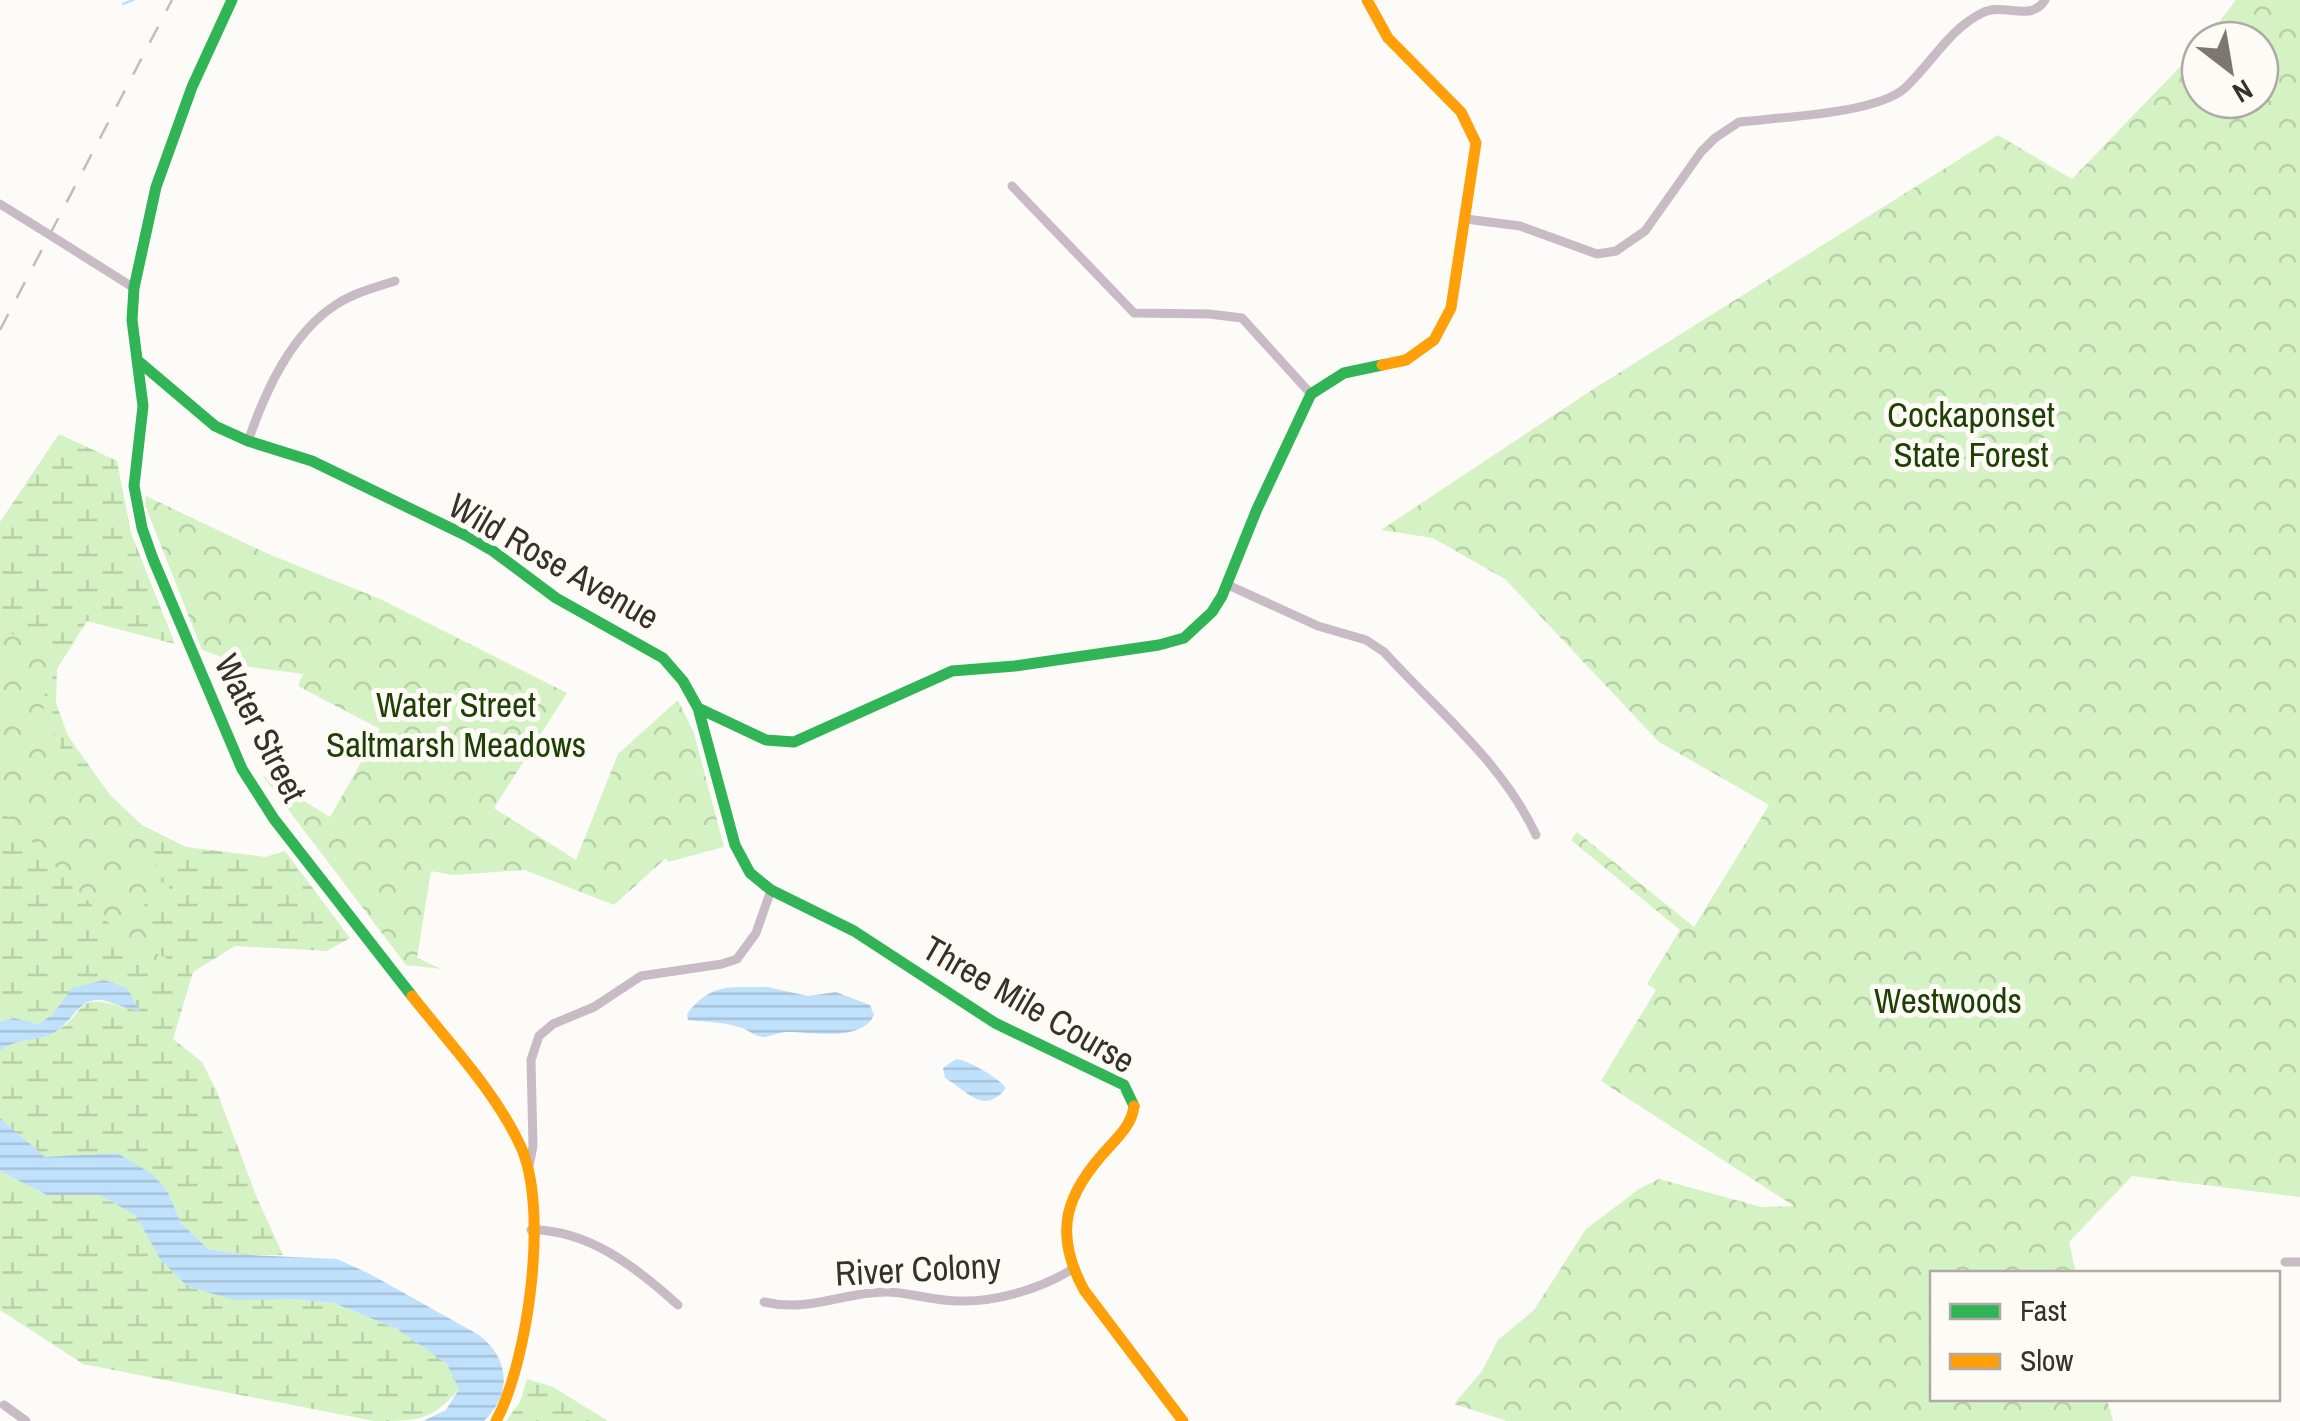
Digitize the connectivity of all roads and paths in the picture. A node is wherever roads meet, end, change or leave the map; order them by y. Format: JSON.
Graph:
{"nodes":[{"id":1,"x":232,"y":0,"type":"edge"},
{"id":2,"x":1366,"y":0,"type":"edge"},
{"id":3,"x":1995,"y":0,"type":"edge"},
{"id":4,"x":2046,"y":0,"type":"edge"},
{"id":5,"x":1986,"y":10,"type":"junction"},
{"id":6,"x":1012,"y":186,"type":"dead end"},
{"id":7,"x":0,"y":204,"type":"edge"},
{"id":8,"x":1466,"y":219,"type":"junction"},
{"id":9,"x":395,"y":281,"type":"dead end"},
{"id":10,"x":134,"y":288,"type":"junction"},
{"id":11,"x":137,"y":360,"type":"junction"},
{"id":12,"x":1311,"y":394,"type":"junction"},
{"id":13,"x":248,"y":441,"type":"junction"},
{"id":14,"x":1228,"y":585,"type":"junction"},
{"id":15,"x":698,"y":708,"type":"junction"},
{"id":16,"x":1536,"y":835,"type":"dead end"},
{"id":17,"x":771,"y":890,"type":"junction"},
{"id":18,"x":529,"y":1168,"type":"junction"},
{"id":19,"x":531,"y":1230,"type":"junction"},
{"id":20,"x":2285,"y":1262,"type":"dead end"},
{"id":21,"x":2300,"y":1262,"type":"edge"},
{"id":22,"x":1072,"y":1270,"type":"junction"},
{"id":23,"x":764,"y":1302,"type":"dead end"},
{"id":24,"x":678,"y":1305,"type":"dead end"},
{"id":25,"x":4,"y":1406,"type":"dead end"},
{"id":26,"x":26,"y":1421,"type":"edge"},
{"id":27,"x":496,"y":1421,"type":"edge"},
{"id":28,"x":1182,"y":1421,"type":"edge"}],
"edges":[{"from":1,"to":10,"type":"street","name":"Water Street"},
{"from":2,"to":8,"type":"street"},
{"from":3,"to":5,"type":"street"},
{"from":4,"to":5,"type":"street"},
{"from":5,"to":8,"type":"street"},
{"from":6,"to":12,"type":"street"},
{"from":7,"to":10,"type":"street","bridge":true},
{"from":8,"to":12,"type":"street"},
{"from":9,"to":13,"type":"street"},
{"from":10,"to":11,"type":"street","name":"Water Street"},
{"from":11,"to":13,"type":"street","name":"Wild Rose Avenue"},
{"from":11,"to":18,"type":"street","name":"Water Street"},
{"from":12,"to":14,"type":"street"},
{"from":13,"to":15,"type":"street","name":"Wild Rose Avenue"},
{"from":14,"to":15,"type":"street"},
{"from":14,"to":16,"type":"street"},
{"from":15,"to":17,"type":"street","name":"Wild Rose Avenue"},
{"from":17,"to":18,"type":"street"},
{"from":17,"to":22,"type":"street","name":"Three Mile Course"},
{"from":18,"to":19,"type":"street","name":"Water Street"},
{"from":19,"to":24,"type":"street"},
{"from":19,"to":27,"type":"street","name":"Water Street"},
{"from":20,"to":21,"type":"street"},
{"from":22,"to":23,"type":"street","name":"River Colony"},
{"from":22,"to":28,"type":"street"},
{"from":25,"to":26,"type":"street"}]}
